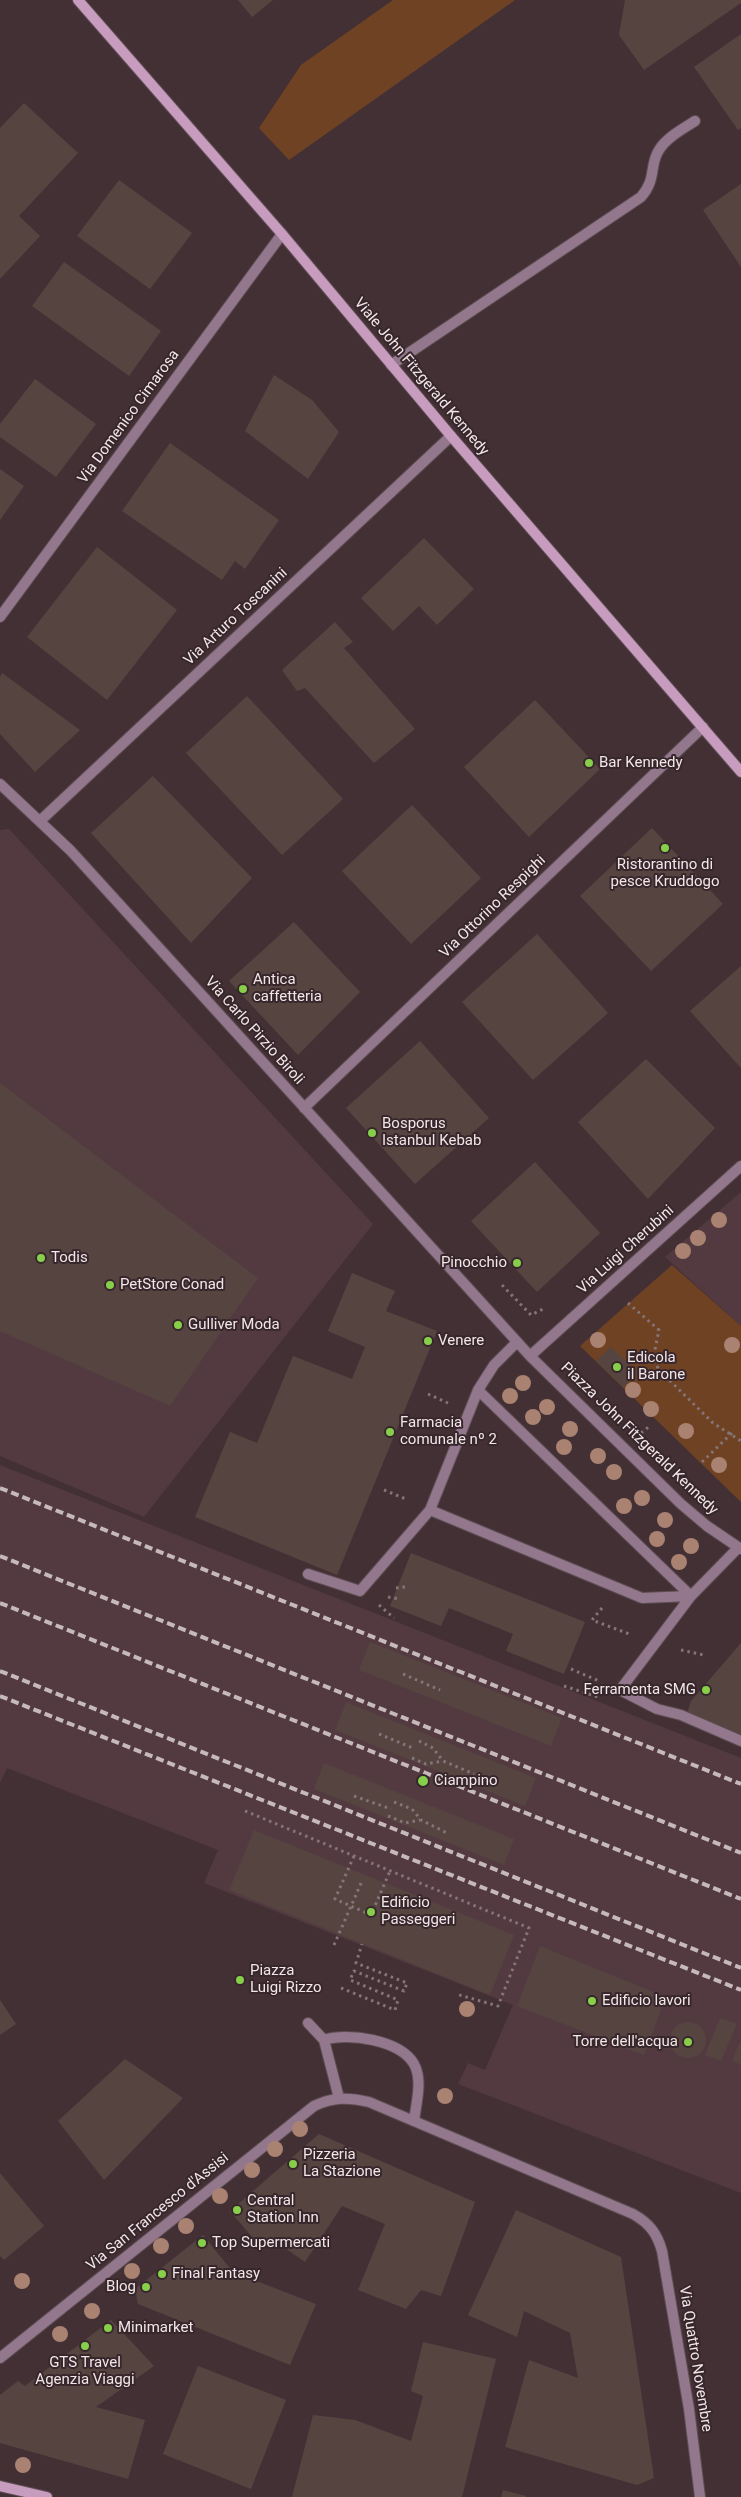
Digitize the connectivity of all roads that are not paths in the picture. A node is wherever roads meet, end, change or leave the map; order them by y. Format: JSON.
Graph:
{"nodes":[{"id":1,"x":78,"y":0,"type":"edge"},
{"id":2,"x":696,"y":121,"type":"dead end"},
{"id":3,"x":282,"y":234,"type":"junction"},
{"id":4,"x":391,"y":365,"type":"junction"},
{"id":5,"x":451,"y":436,"type":"junction"},
{"id":6,"x":0,"y":617,"type":"edge"},
{"id":7,"x":702,"y":727,"type":"junction"},
{"id":8,"x":741,"y":772,"type":"edge"},
{"id":9,"x":0,"y":784,"type":"edge"},
{"id":10,"x":41,"y":820,"type":"junction"},
{"id":11,"x":304,"y":1108,"type":"junction"},
{"id":12,"x":741,"y":1166,"type":"edge"},
{"id":13,"x":481,"y":1303,"type":"joint"},
{"id":14,"x":518,"y":1342,"type":"junction"},
{"id":15,"x":530,"y":1356,"type":"junction"},
{"id":16,"x":478,"y":1390,"type":"junction"},
{"id":17,"x":430,"y":1510,"type":"junction"},
{"id":18,"x":740,"y":1549,"type":"edge"},
{"id":19,"x":308,"y":1574,"type":"dead end"},
{"id":20,"x":691,"y":1596,"type":"junction"},
{"id":21,"x":741,"y":1741,"type":"edge"},
{"id":22,"x":308,"y":2023,"type":"dead end"},
{"id":23,"x":324,"y":2040,"type":"junction"},
{"id":24,"x":338,"y":2098,"type":"junction"},
{"id":25,"x":414,"y":2121,"type":"junction"},
{"id":26,"x":0,"y":2358,"type":"edge"},
{"id":27,"x":0,"y":2486,"type":"edge"},
{"id":28,"x":47,"y":2497,"type":"edge"},
{"id":29,"x":700,"y":2497,"type":"edge"}],
"edges":[{"from":1,"to":3,"type":"street","name":"Viale John Fitzgerald Kennedy"},
{"from":2,"to":4,"type":"street"},
{"from":3,"to":4,"type":"street","name":"Viale John Fitzgerald Kennedy"},
{"from":3,"to":6,"type":"street","name":"Via Domenico Cimarosa"},
{"from":4,"to":5,"type":"street","name":"Viale John Fitzgerald Kennedy"},
{"from":5,"to":7,"type":"street","name":"Viale John Fitzgerald Kennedy"},
{"from":5,"to":10,"type":"street","name":"Via Arturo Toscanini"},
{"from":7,"to":8,"type":"street","name":"Viale John Fitzgerald Kennedy"},
{"from":7,"to":11,"type":"street","name":"Via Ottorino Respighi"},
{"from":9,"to":10,"type":"street","name":"Via Carlo Pirzio Biroli"},
{"from":10,"to":11,"type":"street","name":"Via Carlo Pirzio Biroli"},
{"from":11,"to":13,"type":"street","name":"Via Carlo Pirzio Biroli"},
{"from":12,"to":15,"type":"street","name":"Via Luigi Cherubini"},
{"from":13,"to":14,"type":"street","name":"Piazza John Fitzgerald Kennedy"},
{"from":14,"to":15,"type":"street","name":"Piazza John Fitzgerald Kennedy"},
{"from":14,"to":16,"type":"street"},
{"from":15,"to":18,"type":"street","name":"Piazza John Fitzgerald Kennedy"},
{"from":16,"to":17,"type":"street"},
{"from":16,"to":20,"type":"street"},
{"from":17,"to":19,"type":"street"},
{"from":17,"to":20,"type":"street"},
{"from":18,"to":20,"type":"street","name":"Piazza John Fitzgerald Kennedy"},
{"from":20,"to":21,"type":"street","name":"Piazza John Fitzgerald Kennedy"},
{"from":22,"to":23,"type":"street"},
{"from":23,"to":24,"type":"street"},
{"from":23,"to":25,"type":"street"},
{"from":24,"to":25,"type":"street"},
{"from":24,"to":26,"type":"street","name":"Via San Francesco d'Assisi"},
{"from":25,"to":29,"type":"street","name":"Via Quattro Novembre"},
{"from":27,"to":28,"type":"street"}]}
